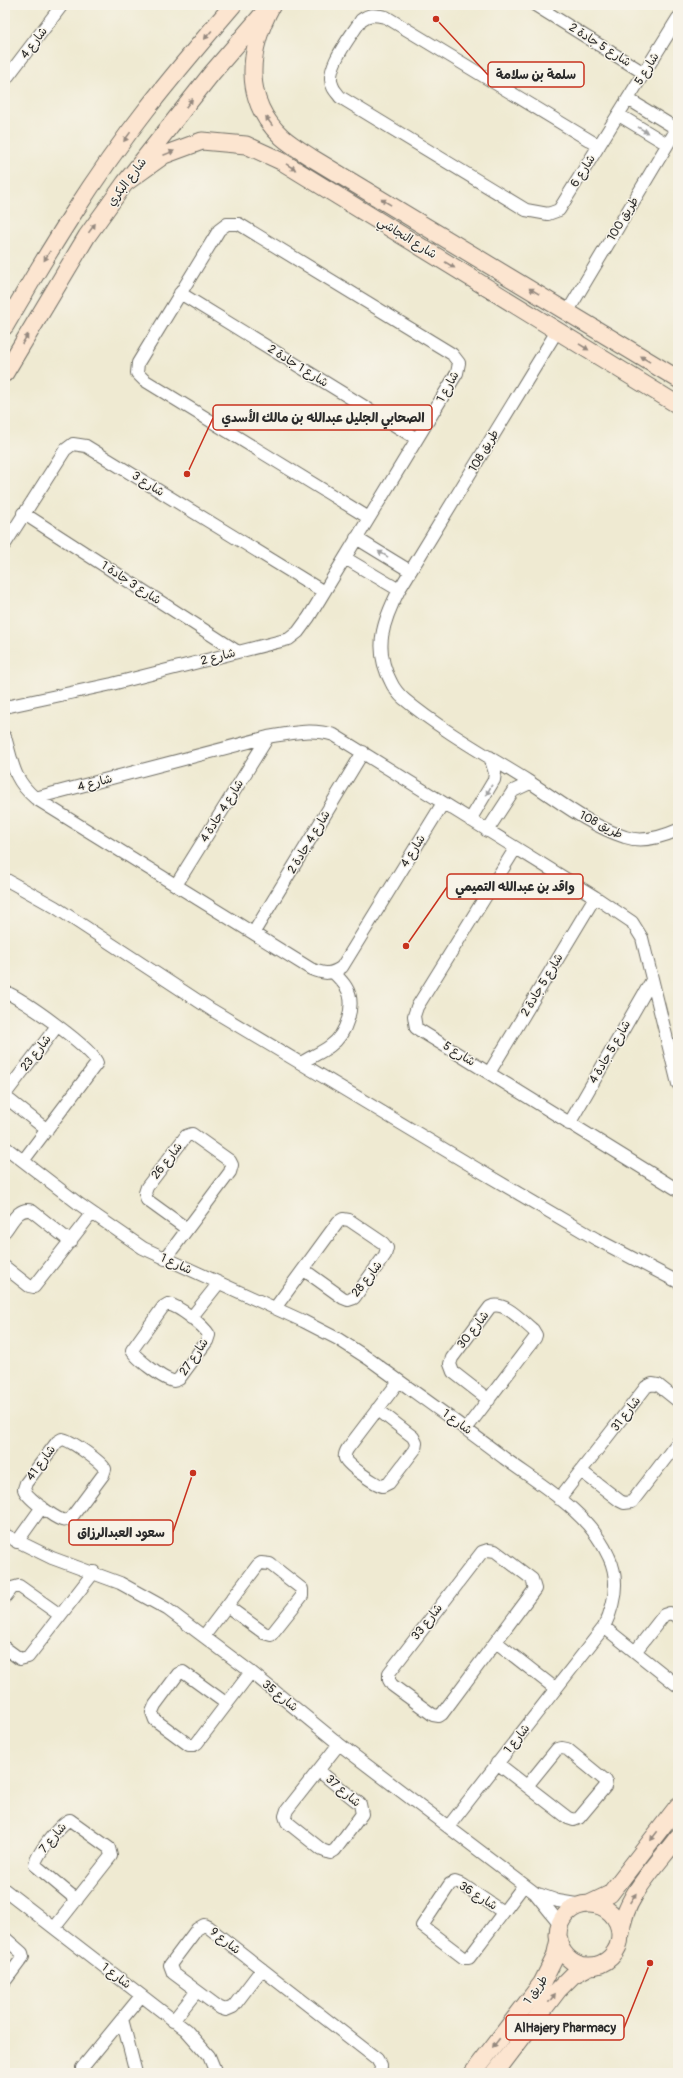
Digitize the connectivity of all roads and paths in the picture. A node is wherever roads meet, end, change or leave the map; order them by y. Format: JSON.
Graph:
{"nodes":[{"id":1,"x":62,"y":5,"type":"edge"},
{"id":2,"x":233,"y":5,"type":"edge"},
{"id":3,"x":271,"y":5,"type":"edge"},
{"id":4,"x":535,"y":5,"type":"edge"},
{"id":5,"x":678,"y":18,"type":"edge"},
{"id":6,"x":644,"y":73,"type":"junction"},
{"id":7,"x":5,"y":80,"type":"edge"},
{"id":8,"x":628,"y":99,"type":"junction"},
{"id":9,"x":619,"y":115,"type":"junction"},
{"id":10,"x":677,"y":128,"type":"edge"},
{"id":11,"x":667,"y":144,"type":"junction"},
{"id":12,"x":599,"y":146,"type":"junction"},
{"id":13,"x":125,"y":183,"type":"junction"},
{"id":14,"x":409,"y":216,"type":"junction"},
{"id":15,"x":397,"y":232,"type":"junction"},
{"id":16,"x":180,"y":294,"type":"junction"},
{"id":17,"x":568,"y":311,"type":"junction"},
{"id":18,"x":5,"y":326,"type":"edge"},
{"id":19,"x":557,"y":331,"type":"junction"},
{"id":20,"x":5,"y":373,"type":"edge"},
{"id":21,"x":678,"y":379,"type":"edge"},
{"id":22,"x":678,"y":405,"type":"edge"},
{"id":23,"x":417,"y":439,"type":"junction"},
{"id":24,"x":24,"y":513,"type":"junction"},
{"id":25,"x":369,"y":518,"type":"junction"},
{"id":26,"x":356,"y":538,"type":"junction"},
{"id":27,"x":5,"y":544,"type":"edge"},
{"id":28,"x":345,"y":558,"type":"junction"},
{"id":29,"x":410,"y":571,"type":"junction"},
{"id":30,"x":399,"y":590,"type":"junction"},
{"id":31,"x":324,"y":592,"type":"junction"},
{"id":32,"x":238,"y":652,"type":"junction"},
{"id":33,"x":5,"y":707,"type":"edge"},
{"id":34,"x":5,"y":737,"type":"edge"},
{"id":35,"x":268,"y":737,"type":"junction"},
{"id":36,"x":363,"y":752,"type":"junction"},
{"id":37,"x":490,"y":757,"type":"junction"},
{"id":38,"x":530,"y":783,"type":"junction"},
{"id":39,"x":35,"y":798,"type":"junction"},
{"id":40,"x":443,"y":803,"type":"junction"},
{"id":41,"x":470,"y":820,"type":"junction"},
{"id":42,"x":678,"y":830,"type":"edge"},
{"id":43,"x":487,"y":831,"type":"junction"},
{"id":44,"x":515,"y":849,"type":"junction"},
{"id":45,"x":5,"y":879,"type":"edge"},
{"id":46,"x":176,"y":885,"type":"junction"},
{"id":47,"x":595,"y":897,"type":"junction"},
{"id":48,"x":254,"y":932,"type":"junction"},
{"id":49,"x":334,"y":973,"type":"junction"},
{"id":50,"x":652,"y":980,"type":"junction"},
{"id":51,"x":5,"y":992,"type":"edge"},
{"id":52,"x":57,"y":1026,"type":"junction"},
{"id":53,"x":301,"y":1063,"type":"junction"},
{"id":54,"x":489,"y":1073,"type":"junction"},
{"id":55,"x":678,"y":1084,"type":"edge"},
{"id":56,"x":569,"y":1124,"type":"junction"},
{"id":57,"x":47,"y":1130,"type":"junction"},
{"id":58,"x":5,"y":1147,"type":"edge"},
{"id":59,"x":23,"y":1161,"type":"junction"},
{"id":60,"x":678,"y":1190,"type":"edge"},
{"id":61,"x":92,"y":1213,"type":"junction"},
{"id":62,"x":188,"y":1230,"type":"junction"},
{"id":63,"x":5,"y":1231,"type":"edge"},
{"id":64,"x":71,"y":1242,"type":"junction"},
{"id":65,"x":165,"y":1259,"type":"junction"},
{"id":66,"x":5,"y":1267,"type":"edge"},
{"id":67,"x":304,"y":1270,"type":"junction"},
{"id":68,"x":678,"y":1282,"type":"edge"},
{"id":69,"x":218,"y":1284,"type":"junction"},
{"id":70,"x":275,"y":1308,"type":"junction"},
{"id":71,"x":191,"y":1318,"type":"junction"},
{"id":72,"x":399,"y":1380,"type":"junction"},
{"id":73,"x":489,"y":1400,"type":"junction"},
{"id":74,"x":678,"y":1401,"type":"edge"},
{"id":75,"x":377,"y":1409,"type":"junction"},
{"id":76,"x":466,"y":1429,"type":"junction"},
{"id":77,"x":678,"y":1442,"type":"edge"},
{"id":78,"x":582,"y":1472,"type":"junction"},
{"id":79,"x":559,"y":1499,"type":"junction"},
{"id":80,"x":42,"y":1507,"type":"junction"},
{"id":81,"x":5,"y":1535,"type":"edge"},
{"id":82,"x":17,"y":1542,"type":"junction"},
{"id":83,"x":94,"y":1572,"type":"junction"},
{"id":84,"x":5,"y":1597,"type":"edge"},
{"id":85,"x":227,"y":1606,"type":"junction"},
{"id":86,"x":60,"y":1615,"type":"junction"},
{"id":87,"x":678,"y":1617,"type":"edge"},
{"id":88,"x":604,"y":1627,"type":"junction"},
{"id":89,"x":204,"y":1636,"type":"junction"},
{"id":90,"x":496,"y":1642,"type":"junction"},
{"id":91,"x":5,"y":1648,"type":"edge"},
{"id":92,"x":635,"y":1652,"type":"junction"},
{"id":93,"x":250,"y":1672,"type":"junction"},
{"id":94,"x":678,"y":1686,"type":"edge"},
{"id":95,"x":556,"y":1689,"type":"junction"},
{"id":96,"x":227,"y":1704,"type":"junction"},
{"id":97,"x":339,"y":1744,"type":"junction"},
{"id":98,"x":497,"y":1763,"type":"junction"},
{"id":99,"x":319,"y":1771,"type":"junction"},
{"id":100,"x":527,"y":1786,"type":"junction"},
{"id":101,"x":678,"y":1806,"type":"edge"},
{"id":102,"x":448,"y":1827,"type":"junction"},
{"id":103,"x":678,"y":1837,"type":"edge"},
{"id":104,"x":524,"y":1885,"type":"junction"},
{"id":105,"x":5,"y":1891,"type":"edge"},
{"id":106,"x":535,"y":1893,"type":"junction"},
{"id":107,"x":77,"y":1900,"type":"junction"},
{"id":108,"x":586,"y":1904,"type":"junction"},
{"id":109,"x":503,"y":1912,"type":"junction"},
{"id":110,"x":55,"y":1927,"type":"junction"},
{"id":111,"x":560,"y":1931,"type":"junction"},
{"id":112,"x":621,"y":1934,"type":"junction"},
{"id":113,"x":5,"y":1938,"type":"edge"},
{"id":114,"x":590,"y":1966,"type":"junction"},
{"id":115,"x":262,"y":1969,"type":"junction"},
{"id":116,"x":5,"y":1981,"type":"edge"},
{"id":117,"x":197,"y":1991,"type":"junction"},
{"id":118,"x":141,"y":1996,"type":"junction"},
{"id":119,"x":122,"y":2019,"type":"junction"},
{"id":120,"x":173,"y":2021,"type":"junction"},
{"id":121,"x":82,"y":2073,"type":"edge"},
{"id":122,"x":136,"y":2073,"type":"edge"},
{"id":123,"x":216,"y":2073,"type":"edge"},
{"id":124,"x":380,"y":2073,"type":"edge"},
{"id":125,"x":473,"y":2073,"type":"edge"},
{"id":126,"x":495,"y":2073,"type":"edge"}],
"edges":[{"from":1,"to":7,"type":"street","name":"شارع 4"},
{"from":2,"to":18,"type":"main road","one_way":true},
{"from":13,"to":3,"type":"main road","name":"شارع البكري","one_way":true},
{"from":14,"to":3,"type":"main road","name":"شارع النجاشي","one_way":true},
{"from":4,"to":6,"type":"street","name":"شارع 5 جادة 2"},
{"from":5,"to":6,"type":"street","name":"شارع 5"},
{"from":6,"to":8,"type":"street","name":"شارع 5"},
{"from":8,"to":9,"type":"street","name":"شارع 5"},
{"from":8,"to":10,"type":"street","name":"شارع 5"},
{"from":9,"to":11,"type":"street","one_way":true},
{"from":9,"to":12,"type":"street","name":"شارع 5"},
{"from":10,"to":11,"type":"street","name":"طريق 100"},
{"from":11,"to":17,"type":"street","name":"طريق 100"},
{"from":12,"to":12,"type":"street","name":"شارع 6"},
{"from":13,"to":15,"type":"main road","name":"شارع النجاشي","one_way":true},
{"from":20,"to":13,"type":"main road","name":"شارع البكري","one_way":true},
{"from":14,"to":15,"type":"main road"},
{"from":17,"to":14,"type":"main road","name":"شارع النجاشي","one_way":true},
{"from":15,"to":19,"type":"main road","name":"شارع النجاشي","one_way":true},
{"from":16,"to":23,"type":"street","name":"شارع 1 جادة 2"},
{"from":16,"to":23,"type":"street","name":"شارع 1"},
{"from":16,"to":25,"type":"street","name":"شارع 1"},
{"from":21,"to":17,"type":"main road","name":"شارع النجاشي","one_way":true},
{"from":19,"to":22,"type":"main road","name":"شارع النجاشي","one_way":true},
{"from":19,"to":29,"type":"street","name":"طريق 108"},
{"from":23,"to":25,"type":"street","name":"شارع 1"},
{"from":24,"to":27,"type":"street","name":"شارع 3"},
{"from":24,"to":31,"type":"street","name":"شارع 3"},
{"from":24,"to":32,"type":"street","name":"شارع 3 جادة 1"},
{"from":25,"to":26,"type":"street","name":"شارع 2"},
{"from":26,"to":28,"type":"street","name":"شارع 2"},
{"from":29,"to":26,"type":"street","one_way":true},
{"from":28,"to":30,"type":"street"},
{"from":28,"to":31,"type":"street","name":"شارع 2"},
{"from":29,"to":30,"type":"street","name":"طريق 108"},
{"from":30,"to":37,"type":"street","name":"طريق 108"},
{"from":31,"to":32,"type":"street","name":"شارع 2"},
{"from":32,"to":33,"type":"street","name":"شارع 2"},
{"from":34,"to":39,"type":"street"},
{"from":35,"to":36,"type":"street","name":"شارع 4"},
{"from":35,"to":39,"type":"street","name":"شارع 4"},
{"from":35,"to":46,"type":"street","name":"شارع 4 جادة 4"},
{"from":36,"to":40,"type":"street","name":"شارع 4"},
{"from":36,"to":48,"type":"street","name":"شارع 4 جادة 2"},
{"from":37,"to":38,"type":"street","name":"طريق 108"},
{"from":37,"to":41,"type":"street","one_way":true},
{"from":38,"to":42,"type":"street","name":"طريق 108"},
{"from":38,"to":43,"type":"street"},
{"from":39,"to":46,"type":"street"},
{"from":40,"to":41,"type":"street"},
{"from":40,"to":49,"type":"street","name":"شارع 4"},
{"from":41,"to":43,"type":"street"},
{"from":43,"to":44,"type":"street"},
{"from":44,"to":47,"type":"street"},
{"from":44,"to":54,"type":"street","name":"شارع 5"},
{"from":45,"to":53,"type":"street"},
{"from":46,"to":48,"type":"street"},
{"from":47,"to":50,"type":"street"},
{"from":47,"to":54,"type":"street","name":"شارع 5 جادة 2"},
{"from":48,"to":49,"type":"street"},
{"from":49,"to":53,"type":"street"},
{"from":50,"to":55,"type":"street"},
{"from":50,"to":56,"type":"street","name":"شارع 5 جادة 4"},
{"from":51,"to":52,"type":"street","name":"شارع 23"},
{"from":52,"to":57,"type":"street","name":"شارع 23"},
{"from":52,"to":57,"type":"street","name":"شارع 23"},
{"from":53,"to":68,"type":"street"},
{"from":54,"to":56,"type":"street","name":"شارع 5"},
{"from":56,"to":60,"type":"street","name":"شارع 5"},
{"from":57,"to":59,"type":"street","name":"شارع 23"},
{"from":58,"to":59,"type":"street","name":"شارع 1"},
{"from":59,"to":61,"type":"street","name":"شارع 1"},
{"from":61,"to":64,"type":"street"},
{"from":61,"to":65,"type":"street","name":"شارع 1"},
{"from":62,"to":62,"type":"street","name":"شارع 26"},
{"from":62,"to":65,"type":"street","name":"شارع 26"},
{"from":63,"to":64,"type":"street"},
{"from":64,"to":66,"type":"street"},
{"from":65,"to":69,"type":"street","name":"شارع 1"},
{"from":67,"to":67,"type":"street","name":"شارع 28"},
{"from":67,"to":70,"type":"street","name":"شارع 28"},
{"from":69,"to":70,"type":"street","name":"شارع 1"},
{"from":69,"to":71,"type":"street"},
{"from":70,"to":72,"type":"street","name":"شارع 1"},
{"from":71,"to":71,"type":"street","name":"شارع 27"},
{"from":72,"to":75,"type":"street"},
{"from":72,"to":76,"type":"street","name":"شارع 1"},
{"from":73,"to":73,"type":"street","name":"شارع 30"},
{"from":73,"to":76,"type":"street","name":"شارع 30"},
{"from":74,"to":78,"type":"street","name":"شارع 31"},
{"from":75,"to":75,"type":"street"},
{"from":76,"to":79,"type":"street","name":"شارع 1"},
{"from":77,"to":78,"type":"street"},
{"from":78,"to":79,"type":"street","name":"شارع 31"},
{"from":79,"to":88,"type":"street","name":"شارع 1"},
{"from":80,"to":80,"type":"street","name":"شارع 41"},
{"from":80,"to":82,"type":"street"},
{"from":81,"to":82,"type":"street","name":"شارع 35"},
{"from":82,"to":83,"type":"street","name":"شارع 35"},
{"from":83,"to":86,"type":"street"},
{"from":83,"to":89,"type":"street","name":"شارع 35"},
{"from":84,"to":86,"type":"street"},
{"from":85,"to":85,"type":"street"},
{"from":85,"to":89,"type":"street"},
{"from":86,"to":91,"type":"street"},
{"from":87,"to":92,"type":"street"},
{"from":88,"to":92,"type":"street"},
{"from":88,"to":95,"type":"street","name":"شارع 1"},
{"from":89,"to":93,"type":"street","name":"شارع 35"},
{"from":90,"to":90,"type":"street","name":"شارع 33"},
{"from":90,"to":95,"type":"street"},
{"from":92,"to":94,"type":"street"},
{"from":93,"to":96,"type":"street"},
{"from":93,"to":97,"type":"street","name":"شارع 35"},
{"from":95,"to":98,"type":"street","name":"شارع 1"},
{"from":96,"to":96,"type":"street"},
{"from":97,"to":99,"type":"street","name":"شارع 37"},
{"from":97,"to":102,"type":"street","name":"شارع 35"},
{"from":98,"to":100,"type":"street"},
{"from":98,"to":102,"type":"street","name":"شارع 1"},
{"from":99,"to":99,"type":"street","name":"شارع 37"},
{"from":100,"to":100,"type":"street"},
{"from":101,"to":108,"type":"main road","one_way":true},
{"from":102,"to":104,"type":"street","name":"شارع 35"},
{"from":112,"to":103,"type":"main road","one_way":true},
{"from":104,"to":106,"type":"street","name":"شارع 35"},
{"from":104,"to":109,"type":"street","name":"شارع 36"},
{"from":105,"to":110,"type":"street","name":"شارع 1"},
{"from":106,"to":108,"type":"street","name":"شارع 35"},
{"from":106,"to":111,"type":"street","name":"شارع 35"},
{"from":107,"to":107,"type":"street","name":"شارع 7"},
{"from":107,"to":110,"type":"street","name":"شارع 7"},
{"from":108,"to":111,"type":"main road"},
{"from":108,"to":112,"type":"main road"},
{"from":109,"to":109,"type":"street","name":"شارع 36"},
{"from":110,"to":118,"type":"street","name":"شارع 1"},
{"from":111,"to":114,"type":"main road"},
{"from":111,"to":125,"type":"main road","name":"طريق 1","one_way":true},
{"from":112,"to":114,"type":"main road"},
{"from":113,"to":116,"type":"street"},
{"from":126,"to":114,"type":"main road","name":"طريق 1","one_way":true},
{"from":115,"to":117,"type":"street","name":"شارع 9"},
{"from":115,"to":117,"type":"street","name":"شارع 9"},
{"from":115,"to":124,"type":"street","name":"شارع 9"},
{"from":117,"to":120,"type":"street"},
{"from":118,"to":119,"type":"street"},
{"from":118,"to":120,"type":"street","name":"شارع 1"},
{"from":119,"to":121,"type":"street"},
{"from":119,"to":122,"type":"street"},
{"from":120,"to":123,"type":"street","name":"شارع 1"}]}
